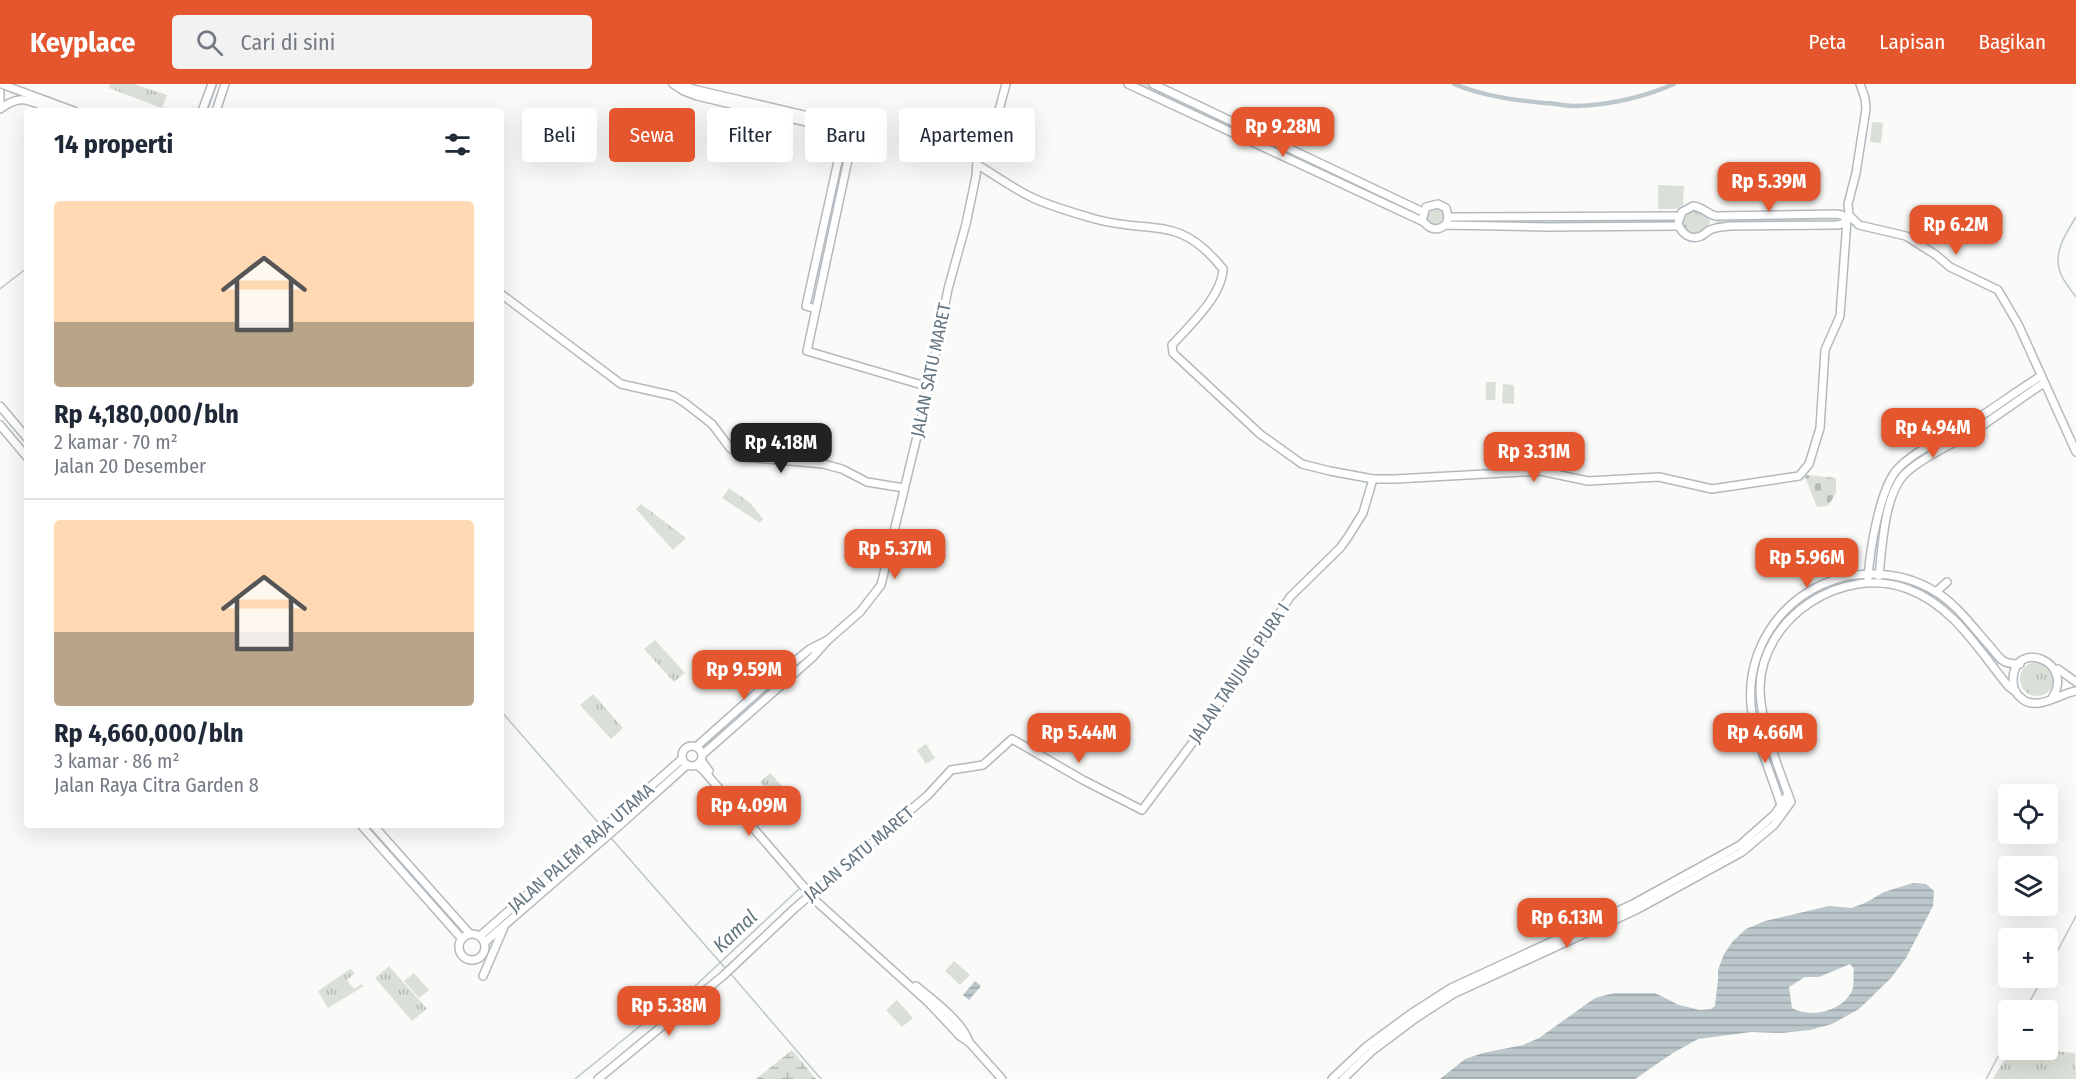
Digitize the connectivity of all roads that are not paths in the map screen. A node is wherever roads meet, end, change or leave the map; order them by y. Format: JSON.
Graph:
{"nodes":[{"id":1,"x":2,"y":84,"type":"edge"},
{"id":2,"x":212,"y":84,"type":"edge"},
{"id":3,"x":225,"y":84,"type":"edge"},
{"id":4,"x":673,"y":84,"type":"edge"},
{"id":5,"x":682,"y":84,"type":"edge"},
{"id":6,"x":1006,"y":84,"type":"edge"},
{"id":7,"x":1128,"y":84,"type":"edge"},
{"id":8,"x":1153,"y":84,"type":"edge"},
{"id":9,"x":1860,"y":84,"type":"edge"},
{"id":10,"x":0,"y":92,"type":"edge"},
{"id":11,"x":0,"y":107,"type":"edge"},
{"id":12,"x":46,"y":108,"type":"edge"},
{"id":13,"x":66,"y":108,"type":"edge"},
{"id":14,"x":203,"y":108,"type":"edge"},
{"id":15,"x":217,"y":108,"type":"edge"},
{"id":16,"x":805,"y":118,"type":"edge"},
{"id":17,"x":805,"y":119,"type":"edge"},
{"id":18,"x":838,"y":162,"type":"edge"},
{"id":19,"x":848,"y":162,"type":"edge"},
{"id":20,"x":978,"y":165,"type":"junction"},
{"id":21,"x":1423,"y":212,"type":"junction"},
{"id":22,"x":1708,"y":214,"type":"junction"},
{"id":23,"x":1811,"y":215,"type":"junction"},
{"id":24,"x":1679,"y":216,"type":"junction"},
{"id":25,"x":1448,"y":217,"type":"junction"},
{"id":26,"x":1850,"y":220,"type":"junction"},
{"id":27,"x":1424,"y":222,"type":"junction"},
{"id":28,"x":1445,"y":225,"type":"junction"},
{"id":29,"x":1811,"y":225,"type":"junction"},
{"id":30,"x":1678,"y":226,"type":"junction"},
{"id":31,"x":1707,"y":231,"type":"junction"},
{"id":32,"x":504,"y":296,"type":"edge"},
{"id":33,"x":816,"y":309,"type":"junction"},
{"id":34,"x":2041,"y":376,"type":"junction"},
{"id":35,"x":2044,"y":385,"type":"junction"},
{"id":36,"x":928,"y":387,"type":"junction"},
{"id":37,"x":0,"y":406,"type":"edge"},
{"id":38,"x":0,"y":425,"type":"edge"},
{"id":39,"x":24,"y":434,"type":"edge"},
{"id":40,"x":2076,"y":452,"type":"edge"},
{"id":41,"x":24,"y":453,"type":"edge"},
{"id":42,"x":1911,"y":458,"type":"junction"},
{"id":43,"x":1917,"y":465,"type":"junction"},
{"id":44,"x":1373,"y":478,"type":"junction"},
{"id":45,"x":904,"y":488,"type":"junction"},
{"id":46,"x":1869,"y":574,"type":"junction"},
{"id":47,"x":1879,"y":574,"type":"junction"},
{"id":48,"x":1947,"y":582,"type":"dead end"},
{"id":49,"x":1868,"y":583,"type":"junction"},
{"id":50,"x":1879,"y":583,"type":"junction"},
{"id":51,"x":1936,"y":592,"type":"junction"},
{"id":52,"x":828,"y":640,"type":"junction"},
{"id":53,"x":1762,"y":642,"type":"junction"},
{"id":54,"x":1770,"y":646,"type":"junction"},
{"id":55,"x":2020,"y":664,"type":"junction"},
{"id":56,"x":2054,"y":665,"type":"junction"},
{"id":57,"x":2076,"y":682,"type":"edge"},
{"id":58,"x":2076,"y":691,"type":"edge"},
{"id":59,"x":2016,"y":692,"type":"junction"},
{"id":60,"x":2052,"y":698,"type":"junction"},
{"id":61,"x":696,"y":747,"type":"junction"},
{"id":62,"x":700,"y":760,"type":"junction"},
{"id":63,"x":685,"y":762,"type":"junction"},
{"id":64,"x":1788,"y":794,"type":"junction"},
{"id":65,"x":1781,"y":805,"type":"junction"},
{"id":66,"x":1142,"y":810,"type":"joint"},
{"id":67,"x":364,"y":828,"type":"edge"},
{"id":68,"x":376,"y":828,"type":"edge"},
{"id":69,"x":1674,"y":886,"type":"junction"},
{"id":70,"x":814,"y":894,"type":"junction"},
{"id":71,"x":802,"y":902,"type":"junction"},
{"id":72,"x":507,"y":922,"type":"junction"},
{"id":73,"x":470,"y":934,"type":"junction"},
{"id":74,"x":852,"y":934,"type":"junction"},
{"id":75,"x":462,"y":939,"type":"junction"},
{"id":76,"x":482,"y":939,"type":"junction"},
{"id":77,"x":483,"y":976,"type":"dead end"},
{"id":78,"x":969,"y":1042,"type":"junction"},
{"id":79,"x":598,"y":1079,"type":"edge"},
{"id":80,"x":1002,"y":1079,"type":"edge"},
{"id":81,"x":1332,"y":1079,"type":"edge"},
{"id":82,"x":1343,"y":1079,"type":"edge"}],
"edges":[{"from":1,"to":13,"type":"street"},
{"from":2,"to":14,"type":"street"},
{"from":3,"to":15,"type":"street"},
{"from":4,"to":17,"type":"street"},
{"from":5,"to":16,"type":"street"},
{"from":6,"to":20,"type":"street","name":"JALAN SATU MARET"},
{"from":7,"to":27,"type":"street"},
{"from":8,"to":21,"type":"street"},
{"from":9,"to":26,"type":"street"},
{"from":10,"to":11,"type":"street"},
{"from":11,"to":12,"type":"street"},
{"from":18,"to":33,"type":"street"},
{"from":19,"to":33,"type":"street"},
{"from":20,"to":36,"type":"street","name":"JALAN SATU MARET"},
{"from":20,"to":44,"type":"street"},
{"from":21,"to":25,"type":"street"},
{"from":21,"to":27,"type":"street"},
{"from":22,"to":23,"type":"street"},
{"from":22,"to":24,"type":"street"},
{"from":22,"to":31,"type":"street"},
{"from":23,"to":26,"type":"street"},
{"from":23,"to":29,"type":"street"},
{"from":24,"to":25,"type":"street"},
{"from":24,"to":30,"type":"street"},
{"from":25,"to":28,"type":"street"},
{"from":26,"to":29,"type":"street"},
{"from":26,"to":34,"type":"street"},
{"from":26,"to":44,"type":"street"},
{"from":27,"to":28,"type":"street"},
{"from":28,"to":30,"type":"street"},
{"from":29,"to":31,"type":"street"},
{"from":30,"to":31,"type":"street"},
{"from":32,"to":45,"type":"street"},
{"from":33,"to":36,"type":"street"},
{"from":34,"to":35,"type":"street"},
{"from":34,"to":42,"type":"street"},
{"from":35,"to":40,"type":"street"},
{"from":35,"to":43,"type":"street"},
{"from":36,"to":45,"type":"street","name":"JALAN SATU MARET"},
{"from":37,"to":39,"type":"street"},
{"from":38,"to":41,"type":"street"},
{"from":42,"to":43,"type":"street"},
{"from":42,"to":46,"type":"street"},
{"from":43,"to":47,"type":"street"},
{"from":44,"to":66,"type":"street","name":"JALAN TANJUNG PURA I"},
{"from":45,"to":52,"type":"street","name":"JALAN SATU MARET"},
{"from":46,"to":47,"type":"street"},
{"from":46,"to":49,"type":"street"},
{"from":46,"to":53,"type":"street"},
{"from":47,"to":50,"type":"street"},
{"from":47,"to":51,"type":"street"},
{"from":48,"to":51,"type":"street"},
{"from":49,"to":50,"type":"street"},
{"from":49,"to":54,"type":"street"},
{"from":50,"to":59,"type":"street"},
{"from":51,"to":55,"type":"street"},
{"from":52,"to":61,"type":"street","name":"JALAN SATU MARET"},
{"from":52,"to":62,"type":"street","name":"JALAN SATU MARET"},
{"from":53,"to":54,"type":"street"},
{"from":53,"to":65,"type":"street"},
{"from":54,"to":64,"type":"street"},
{"from":55,"to":56,"type":"street"},
{"from":55,"to":59,"type":"street"},
{"from":56,"to":57,"type":"street"},
{"from":56,"to":60,"type":"street"},
{"from":58,"to":60,"type":"street"},
{"from":59,"to":60,"type":"street"},
{"from":61,"to":62,"type":"street"},
{"from":61,"to":63,"type":"street","name":"JALAN SATU MARET"},
{"from":62,"to":63,"type":"street"},
{"from":62,"to":70,"type":"street"},
{"from":63,"to":72,"type":"street","name":"JALAN PALEM RAJA UTAMA"},
{"from":63,"to":76,"type":"street","name":"JALAN PALEM RAJA UTAMA"},
{"from":64,"to":65,"type":"street"},
{"from":64,"to":69,"type":"street"},
{"from":65,"to":69,"type":"street"},
{"from":66,"to":70,"type":"street","name":"JALAN SATU MARET"},
{"from":67,"to":75,"type":"street"},
{"from":68,"to":73,"type":"street"},
{"from":69,"to":81,"type":"street"},
{"from":69,"to":82,"type":"street"},
{"from":70,"to":71,"type":"street","name":"JALAN SATU MARET"},
{"from":70,"to":74,"type":"street"},
{"from":70,"to":78,"type":"street"},
{"from":71,"to":74,"type":"street"},
{"from":71,"to":79,"type":"street","name":"JALAN SATU MARET"},
{"from":72,"to":76,"type":"street","name":"JALAN PALEM RAJA UTAMA"},
{"from":72,"to":77,"type":"street"},
{"from":73,"to":75,"type":"street"},
{"from":73,"to":76,"type":"street"},
{"from":74,"to":78,"type":"street"},
{"from":75,"to":76,"type":"street"},
{"from":78,"to":80,"type":"street"}]}
